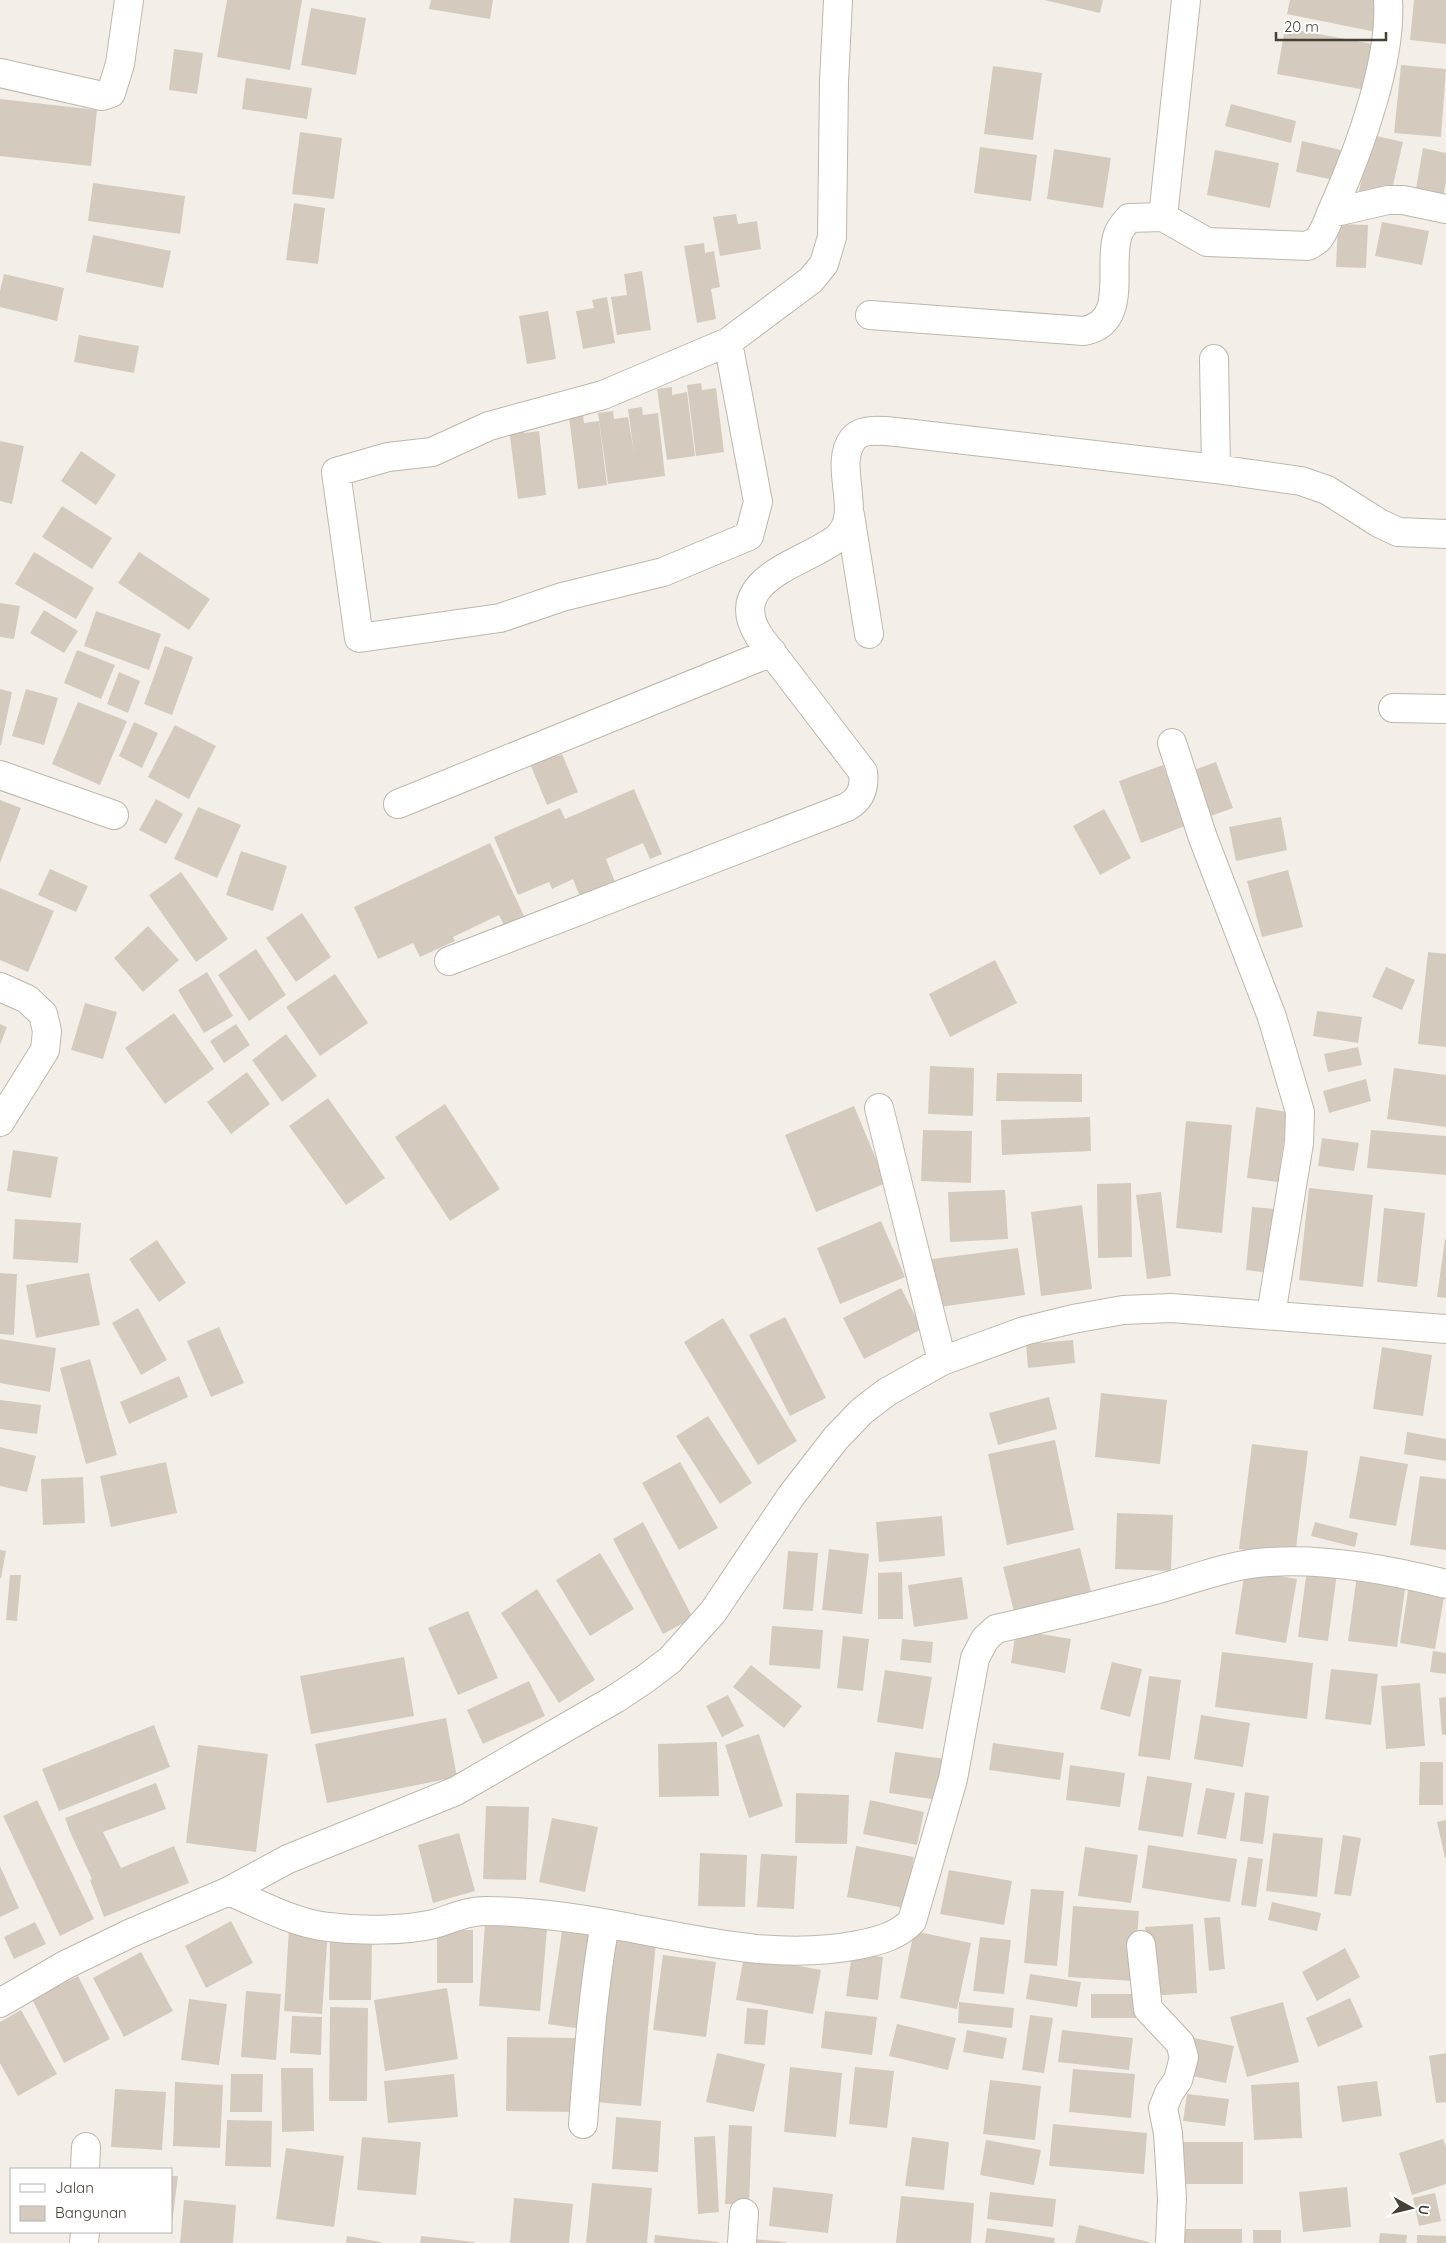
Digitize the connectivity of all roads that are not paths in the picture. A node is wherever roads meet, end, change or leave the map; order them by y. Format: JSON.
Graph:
{"nodes":[{"id":1,"x":130,"y":0,"type":"edge"},
{"id":2,"x":838,"y":0,"type":"edge"},
{"id":3,"x":1186,"y":0,"type":"edge"},
{"id":4,"x":1388,"y":0,"type":"edge"},
{"id":5,"x":0,"y":73,"type":"edge"},
{"id":6,"x":1446,"y":209,"type":"edge"},
{"id":7,"x":1331,"y":213,"type":"junction"},
{"id":8,"x":1163,"y":217,"type":"junction"},
{"id":9,"x":870,"y":315,"type":"dead end"},
{"id":10,"x":728,"y":342,"type":"junction"},
{"id":11,"x":1214,"y":359,"type":"dead end"},
{"id":12,"x":1216,"y":469,"type":"junction"},
{"id":13,"x":850,"y":515,"type":"junction"},
{"id":14,"x":1446,"y":534,"type":"edge"},
{"id":15,"x":868,"y":634,"type":"dead end"},
{"id":16,"x":772,"y":652,"type":"junction"},
{"id":17,"x":1393,"y":708,"type":"dead end"},
{"id":18,"x":1446,"y":709,"type":"edge"},
{"id":19,"x":1172,"y":743,"type":"dead end"},
{"id":20,"x":0,"y":775,"type":"edge"},
{"id":21,"x":398,"y":804,"type":"dead end"},
{"id":22,"x":114,"y":815,"type":"dead end"},
{"id":23,"x":449,"y":961,"type":"dead end"},
{"id":24,"x":0,"y":987,"type":"edge"},
{"id":25,"x":880,"y":1108,"type":"dead end"},
{"id":26,"x":0,"y":1122,"type":"edge"},
{"id":27,"x":1271,"y":1315,"type":"junction"},
{"id":28,"x":1446,"y":1329,"type":"edge"},
{"id":29,"x":942,"y":1361,"type":"junction"},
{"id":30,"x":1446,"y":1584,"type":"edge"},
{"id":31,"x":229,"y":1891,"type":"junction"},
{"id":32,"x":605,"y":1924,"type":"junction"},
{"id":33,"x":1141,"y":1945,"type":"dead end"},
{"id":34,"x":0,"y":2003,"type":"edge"},
{"id":35,"x":583,"y":2124,"type":"dead end"},
{"id":36,"x":744,"y":2213,"type":"dead end"},
{"id":37,"x":742,"y":2243,"type":"edge"},
{"id":38,"x":1170,"y":2243,"type":"edge"}],
"edges":[{"from":1,"to":5,"type":"street"},
{"from":2,"to":10,"type":"street"},
{"from":3,"to":8,"type":"street"},
{"from":4,"to":7,"type":"street"},
{"from":6,"to":7,"type":"street"},
{"from":7,"to":8,"type":"street"},
{"from":8,"to":9,"type":"street"},
{"from":10,"to":10,"type":"street"},
{"from":11,"to":12,"type":"street"},
{"from":12,"to":13,"type":"street"},
{"from":12,"to":14,"type":"street"},
{"from":13,"to":15,"type":"street"},
{"from":13,"to":16,"type":"street"},
{"from":16,"to":21,"type":"street"},
{"from":16,"to":23,"type":"street"},
{"from":17,"to":18,"type":"street"},
{"from":19,"to":27,"type":"street"},
{"from":20,"to":22,"type":"street"},
{"from":24,"to":26,"type":"street"},
{"from":25,"to":29,"type":"street"},
{"from":27,"to":28,"type":"street"},
{"from":27,"to":29,"type":"street"},
{"from":29,"to":31,"type":"street"},
{"from":30,"to":32,"type":"street"},
{"from":31,"to":32,"type":"street"},
{"from":31,"to":34,"type":"street"},
{"from":32,"to":35,"type":"street"},
{"from":33,"to":38,"type":"street"},
{"from":36,"to":37,"type":"street"}]}
